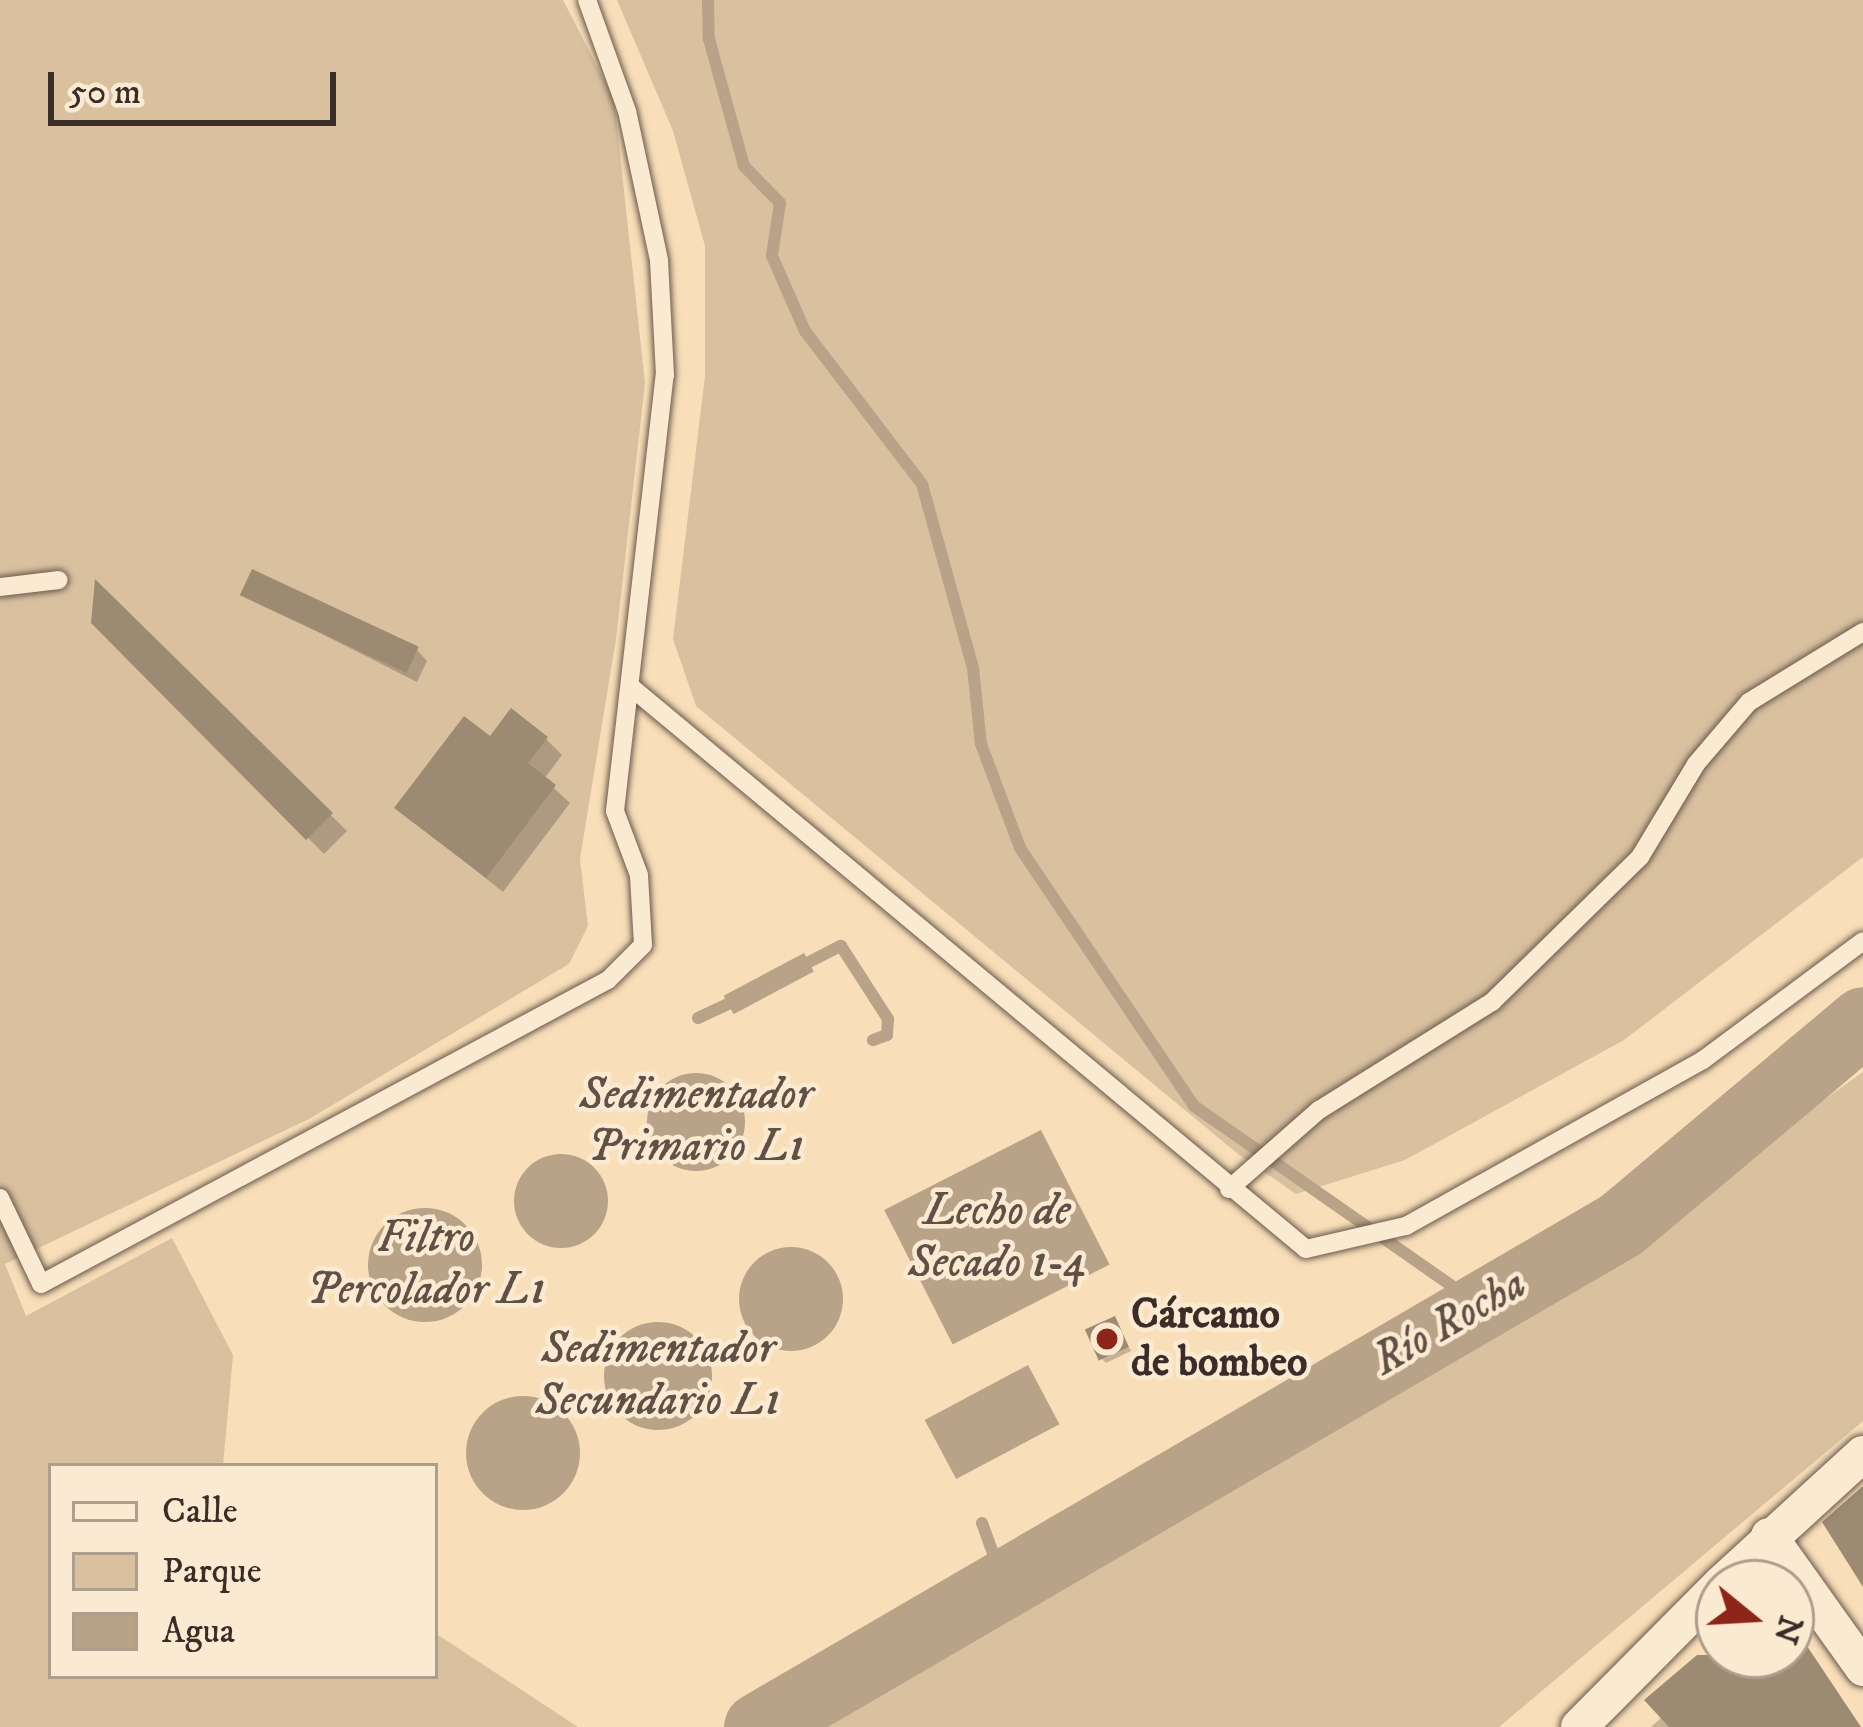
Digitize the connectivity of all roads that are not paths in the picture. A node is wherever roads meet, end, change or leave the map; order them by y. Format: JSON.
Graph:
{"nodes":[{"id":1,"x":587,"y":0,"type":"edge"},
{"id":2,"x":59,"y":580,"type":"dead end"},
{"id":3,"x":0,"y":587,"type":"edge"},
{"id":4,"x":1863,"y":632,"type":"edge"},
{"id":5,"x":632,"y":687,"type":"junction"},
{"id":6,"x":1863,"y":941,"type":"edge"},
{"id":7,"x":1229,"y":1189,"type":"junction"},
{"id":8,"x":0,"y":1198,"type":"edge"},
{"id":9,"x":1863,"y":1454,"type":"edge"},
{"id":10,"x":1768,"y":1536,"type":"junction"},
{"id":11,"x":1745,"y":1559,"type":"edge"},
{"id":12,"x":1695,"y":1610,"type":"edge"},
{"id":13,"x":1863,"y":1668,"type":"edge"},
{"id":14,"x":1579,"y":1727,"type":"edge"}],
"edges":[{"from":1,"to":5,"type":"lane"},
{"from":2,"to":3,"type":"lane"},
{"from":4,"to":7,"type":"lane"},
{"from":5,"to":7,"type":"lane"},
{"from":5,"to":8,"type":"lane"},
{"from":6,"to":7,"type":"lane"},
{"from":9,"to":10,"type":"street"},
{"from":10,"to":11,"type":"street"},
{"from":10,"to":13,"type":"street"},
{"from":12,"to":14,"type":"street"}]}
